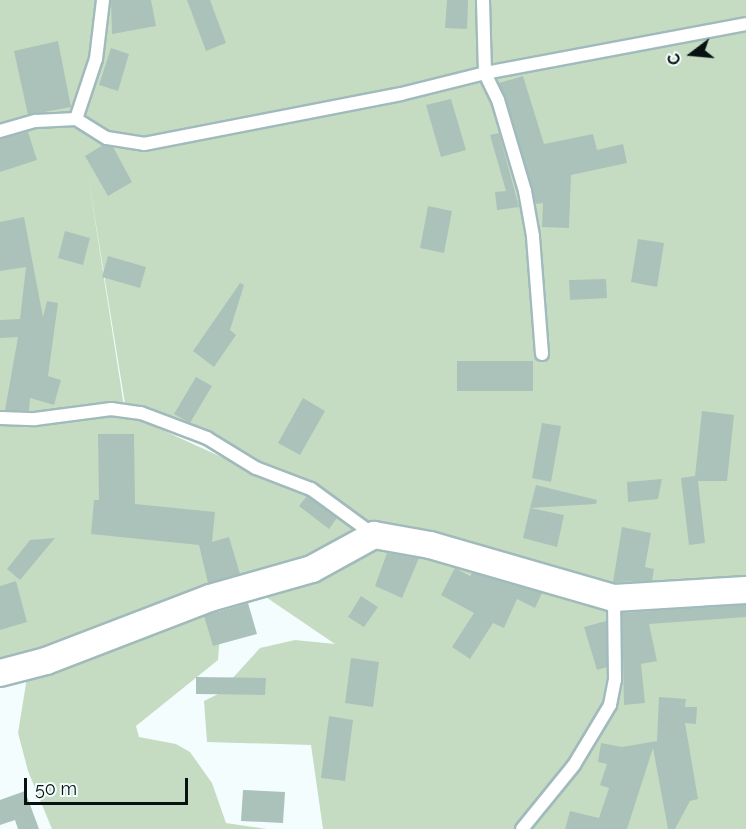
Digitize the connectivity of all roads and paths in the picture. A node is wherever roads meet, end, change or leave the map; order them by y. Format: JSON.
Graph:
{"nodes":[{"id":1,"x":103,"y":0,"type":"edge"},
{"id":2,"x":483,"y":0,"type":"edge"},
{"id":3,"x":746,"y":24,"type":"edge"},
{"id":4,"x":485,"y":73,"type":"junction"},
{"id":5,"x":76,"y":119,"type":"junction"},
{"id":6,"x":0,"y":131,"type":"edge"},
{"id":7,"x":542,"y":354,"type":"dead end"},
{"id":8,"x":1,"y":418,"type":"edge"},
{"id":9,"x":374,"y":535,"type":"junction"},
{"id":10,"x":746,"y":590,"type":"edge"},
{"id":11,"x":614,"y":598,"type":"junction"},
{"id":12,"x":0,"y":674,"type":"edge"},
{"id":13,"x":522,"y":829,"type":"edge"}],
"edges":[{"from":1,"to":5,"type":"lane"},
{"from":2,"to":4,"type":"lane"},
{"from":3,"to":4,"type":"lane"},
{"from":4,"to":5,"type":"lane"},
{"from":4,"to":7,"type":"lane"},
{"from":5,"to":6,"type":"lane"},
{"from":8,"to":9,"type":"lane"},
{"from":9,"to":11,"type":"street"},
{"from":9,"to":12,"type":"street"},
{"from":10,"to":11,"type":"street"},
{"from":11,"to":13,"type":"lane"}]}
